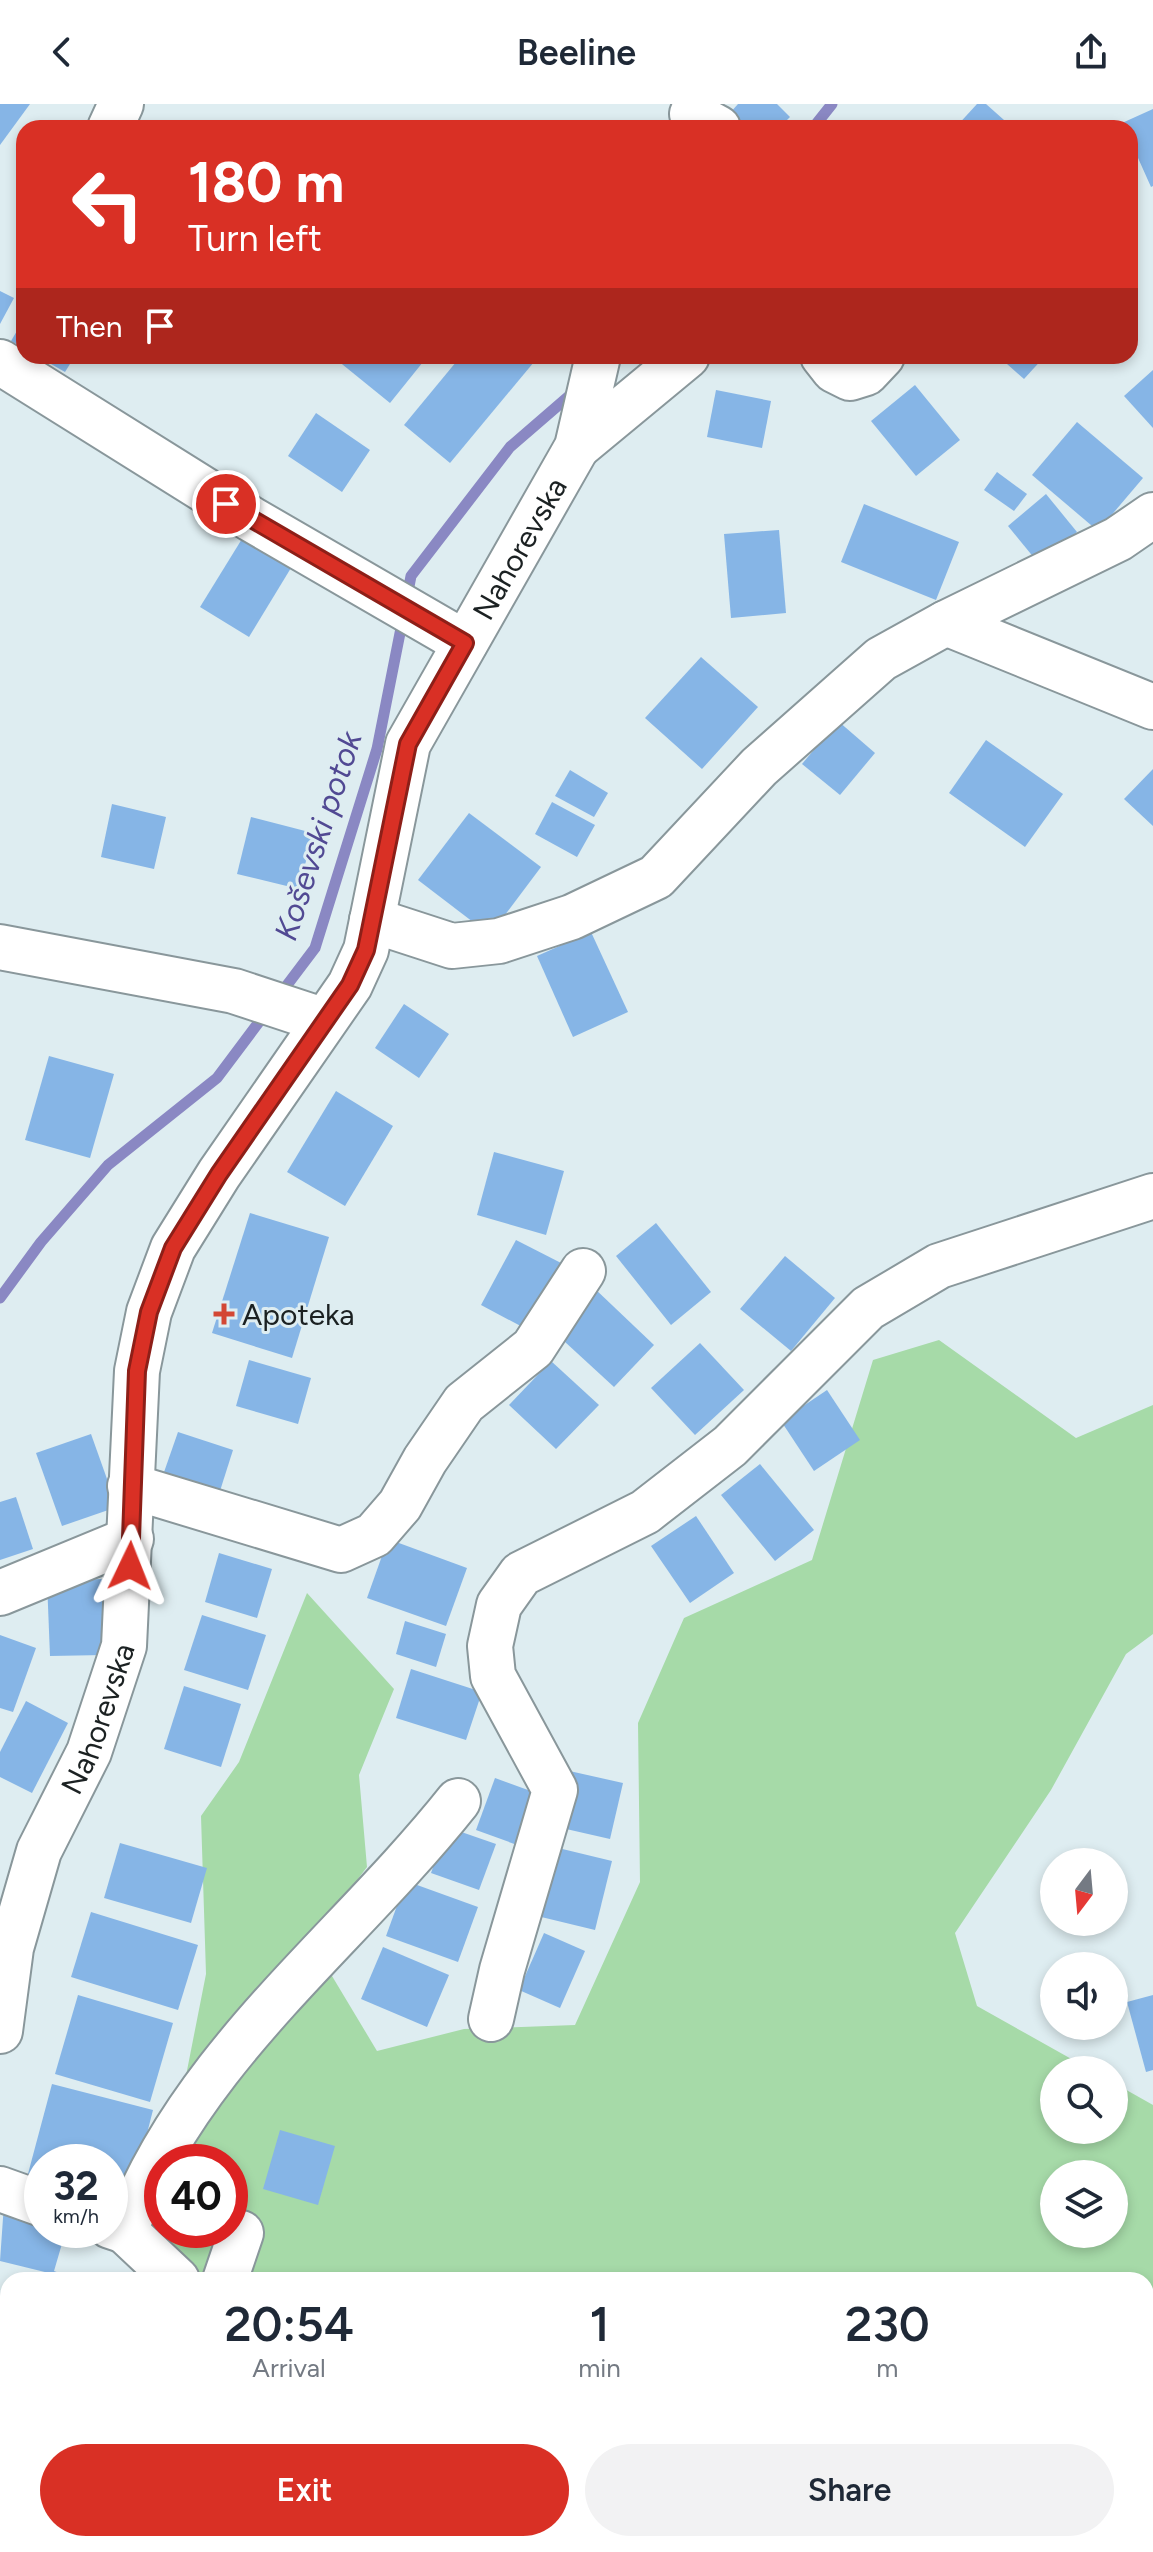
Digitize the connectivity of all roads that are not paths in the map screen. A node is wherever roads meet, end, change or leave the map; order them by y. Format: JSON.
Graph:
{"nodes":[{"id":1,"x":0,"y":362,"type":"edge"},
{"id":2,"x":596,"y":364,"type":"edge"},
{"id":3,"x":677,"y":364,"type":"edge"},
{"id":4,"x":829,"y":364,"type":"edge"},
{"id":5,"x":874,"y":364,"type":"edge"},
{"id":6,"x":579,"y":440,"type":"junction"},
{"id":7,"x":1153,"y":515,"type":"edge"},
{"id":8,"x":946,"y":623,"type":"junction"},
{"id":9,"x":465,"y":643,"type":"junction"},
{"id":10,"x":1153,"y":707,"type":"edge"},
{"id":11,"x":372,"y":920,"type":"junction"},
{"id":12,"x":0,"y":947,"type":"edge"},
{"id":13,"x":311,"y":1016,"type":"junction"},
{"id":14,"x":1153,"y":1196,"type":"edge"},
{"id":15,"x":583,"y":1271,"type":"dead end"},
{"id":16,"x":130,"y":1486,"type":"junction"},
{"id":17,"x":131,"y":1539,"type":"junction"},
{"id":18,"x":0,"y":1593,"type":"edge"},
{"id":19,"x":458,"y":1801,"type":"dead end"},
{"id":20,"x":491,"y":2019,"type":"dead end"},
{"id":21,"x":0,"y":2031,"type":"edge"},
{"id":22,"x":0,"y":2189,"type":"edge"},
{"id":23,"x":24,"y":2198,"type":"edge"},
{"id":24,"x":128,"y":2210,"type":"edge"},
{"id":25,"x":128,"y":2238,"type":"edge"},
{"id":26,"x":236,"y":2248,"type":"edge"},
{"id":27,"x":168,"y":2272,"type":"edge"},
{"id":28,"x":228,"y":2272,"type":"edge"}],
"edges":[{"from":1,"to":9,"type":"street"},
{"from":2,"to":6,"type":"street","name":"Nahorevska"},
{"from":3,"to":6,"type":"street"},
{"from":4,"to":5,"type":"street"},
{"from":6,"to":9,"type":"street","name":"Nahorevska"},
{"from":7,"to":8,"type":"street"},
{"from":8,"to":10,"type":"street"},
{"from":8,"to":11,"type":"street"},
{"from":9,"to":11,"type":"street","name":"Nahorevska"},
{"from":11,"to":13,"type":"street","name":"Nahorevska"},
{"from":12,"to":13,"type":"street"},
{"from":13,"to":16,"type":"street","name":"Nahorevska"},
{"from":14,"to":20,"type":"street"},
{"from":15,"to":16,"type":"street"},
{"from":16,"to":17,"type":"street","name":"Nahorevska"},
{"from":17,"to":18,"type":"street"},
{"from":17,"to":21,"type":"street","name":"Nahorevska"},
{"from":19,"to":24,"type":"street"},
{"from":22,"to":23,"type":"street"},
{"from":25,"to":27,"type":"street"},
{"from":26,"to":28,"type":"street"}]}
